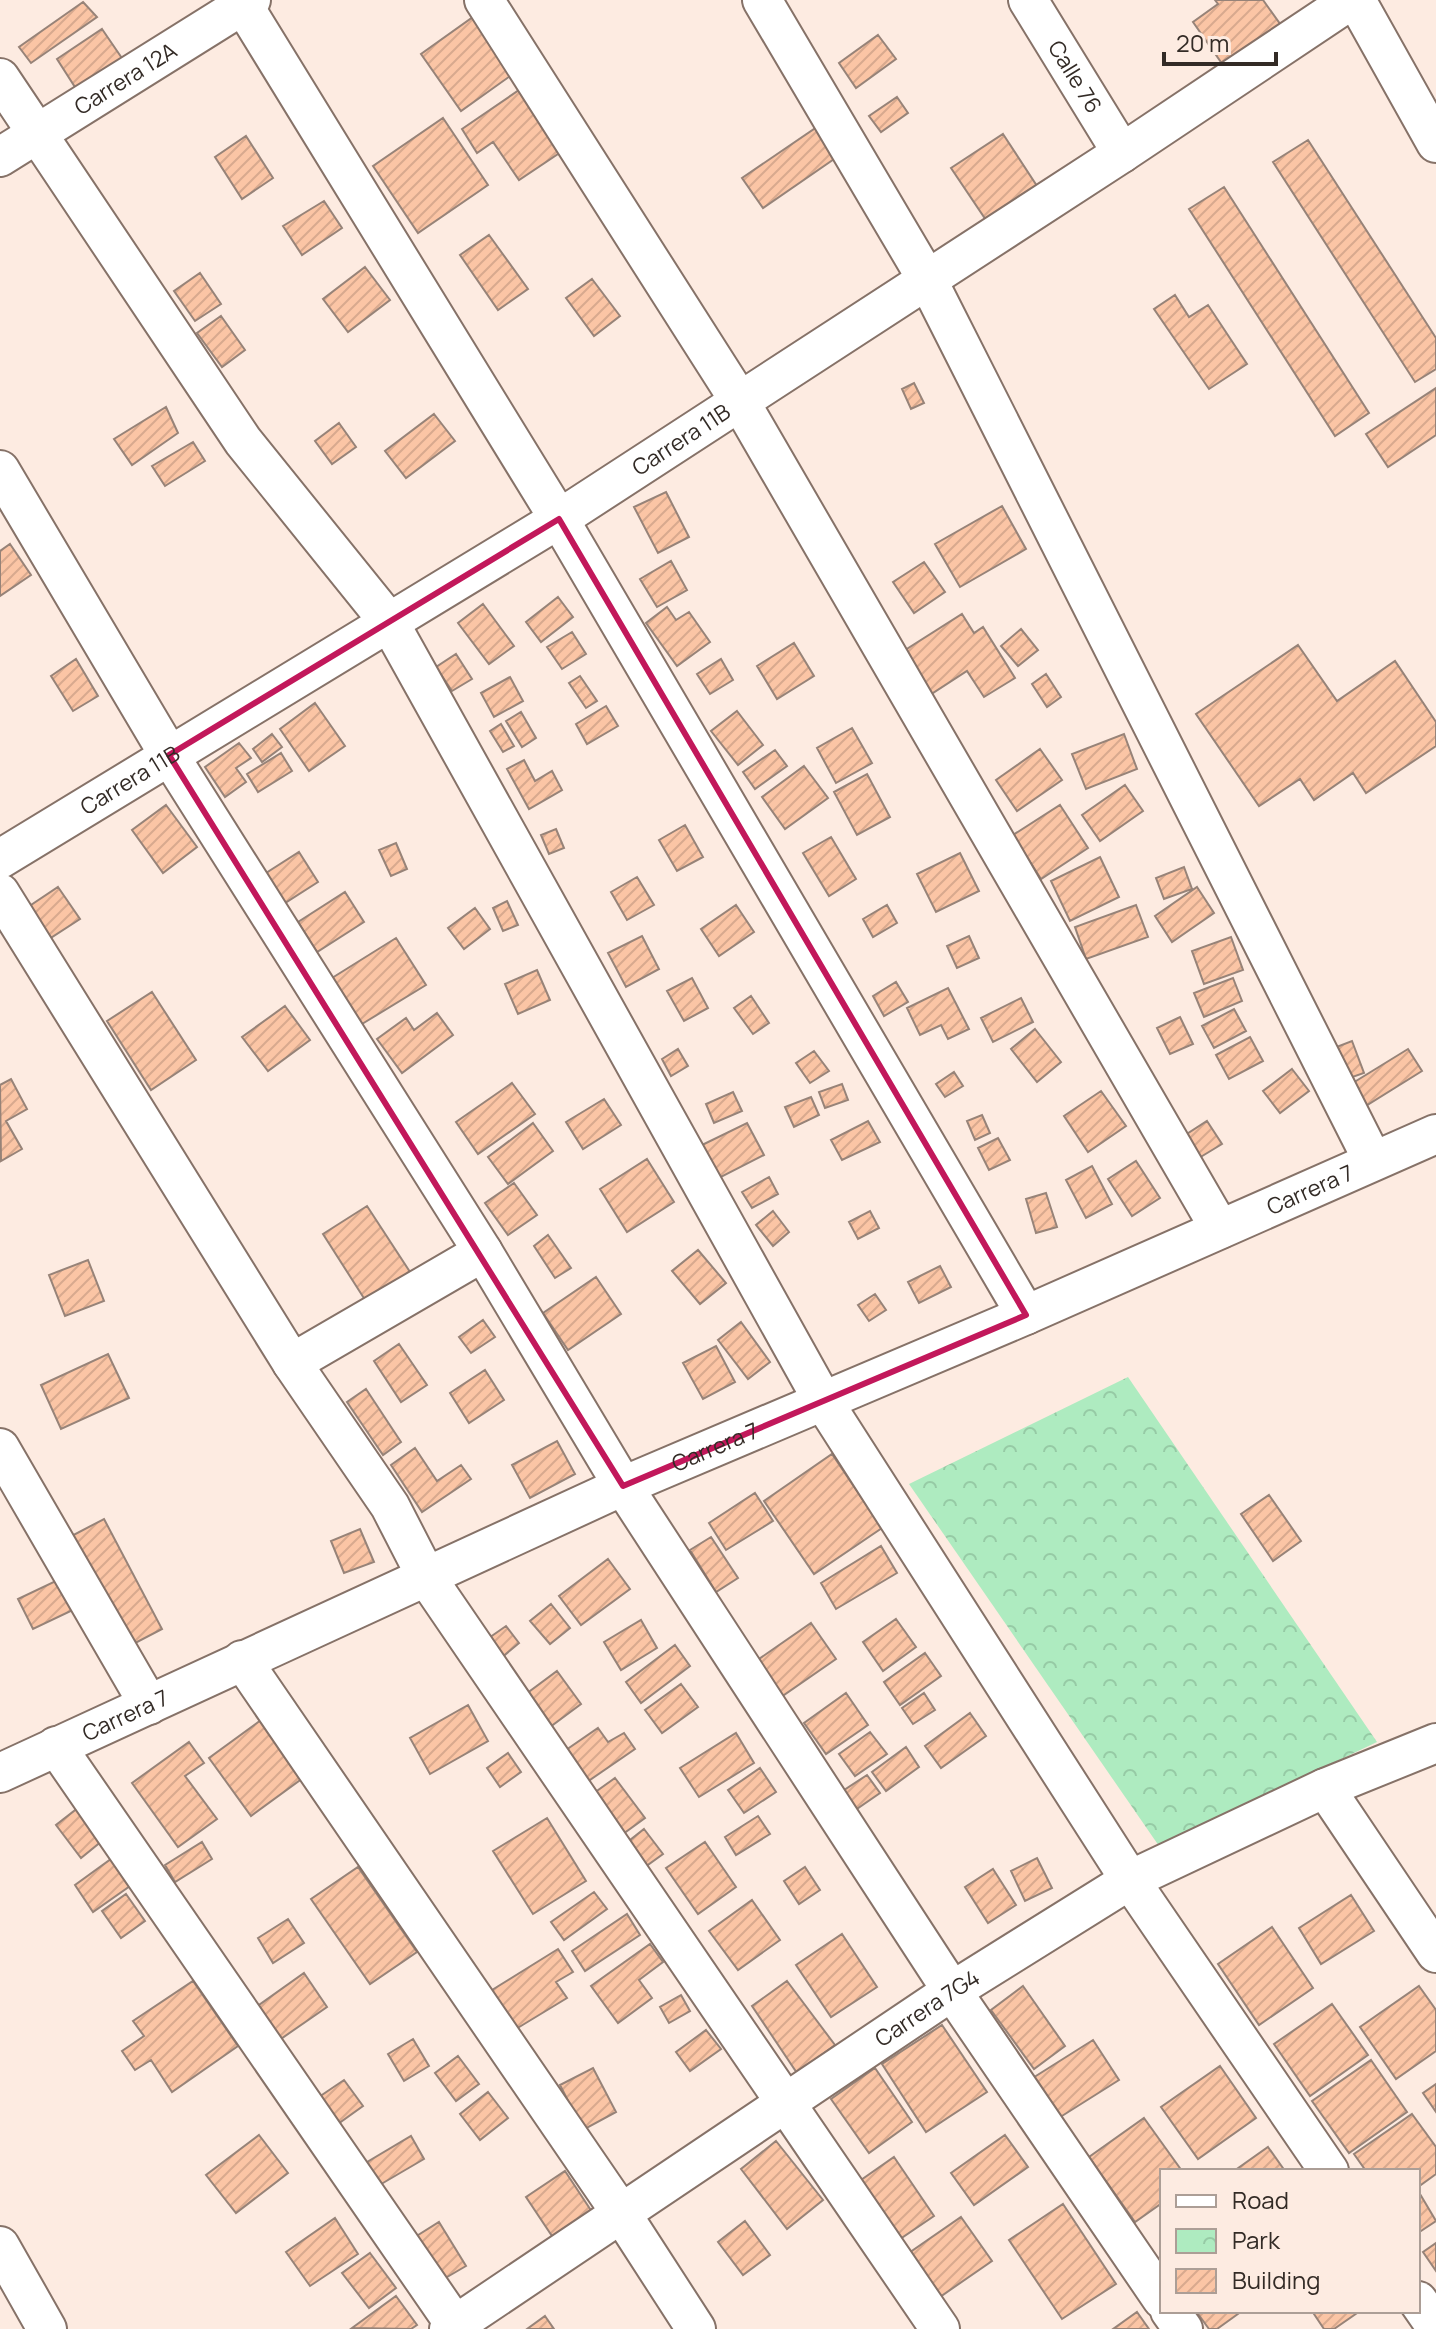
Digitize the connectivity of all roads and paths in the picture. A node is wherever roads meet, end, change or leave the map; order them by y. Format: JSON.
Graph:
{"nodes":[{"id":1,"x":484,"y":0,"type":"edge"},
{"id":2,"x":762,"y":0,"type":"edge"},
{"id":3,"x":1028,"y":0,"type":"edge"},
{"id":4,"x":1353,"y":0,"type":"edge"},
{"id":5,"x":244,"y":2,"type":"edge"},
{"id":6,"x":0,"y":78,"type":"edge"},
{"id":7,"x":34,"y":133,"type":"junction"},
{"id":8,"x":1436,"y":143,"type":"edge"},
{"id":9,"x":1122,"y":153,"type":"junction"},
{"id":10,"x":0,"y":157,"type":"edge"},
{"id":11,"x":928,"y":281,"type":"junction"},
{"id":12,"x":739,"y":400,"type":"junction"},
{"id":13,"x":0,"y":470,"type":"edge"},
{"id":14,"x":559,"y":519,"type":"junction"},
{"id":15,"x":389,"y":622,"type":"junction"},
{"id":16,"x":169,"y":755,"type":"junction"},
{"id":17,"x":0,"y":859,"type":"edge"},
{"id":18,"x":0,"y":893,"type":"edge"},
{"id":19,"x":1436,"y":1134,"type":"edge"},
{"id":20,"x":1373,"y":1161,"type":"junction"},
{"id":21,"x":1220,"y":1229,"type":"junction"},
{"id":22,"x":483,"y":1252,"type":"junction"},
{"id":23,"x":1026,"y":1315,"type":"junction"},
{"id":24,"x":292,"y":1363,"type":"junction"},
{"id":25,"x":823,"y":1401,"type":"junction"},
{"id":26,"x":0,"y":1448,"type":"edge"},
{"id":27,"x":623,"y":1486,"type":"junction"},
{"id":28,"x":427,"y":1578,"type":"junction"},
{"id":29,"x":242,"y":1660,"type":"junction"},
{"id":30,"x":149,"y":1705,"type":"junction"},
{"id":31,"x":1436,"y":1743,"type":"edge"},
{"id":32,"x":56,"y":1746,"type":"junction"},
{"id":33,"x":0,"y":1773,"type":"edge"},
{"id":34,"x":1325,"y":1788,"type":"junction"},
{"id":35,"x":1130,"y":1880,"type":"junction"},
{"id":36,"x":1436,"y":1953,"type":"edge"},
{"id":37,"x":952,"y":1991,"type":"junction"},
{"id":38,"x":783,"y":2103,"type":"junction"},
{"id":39,"x":1328,"y":2169,"type":"edge"},
{"id":40,"x":621,"y":2213,"type":"junction"},
{"id":41,"x":0,"y":2246,"type":"edge"},
{"id":42,"x":1160,"y":2296,"type":"edge"},
{"id":43,"x":1420,"y":2304,"type":"edge"},
{"id":44,"x":1436,"y":2327,"type":"edge"},
{"id":45,"x":454,"y":2328,"type":"edge"},
{"id":46,"x":47,"y":2329,"type":"edge"},
{"id":47,"x":696,"y":2329,"type":"edge"},
{"id":48,"x":940,"y":2329,"type":"edge"}],
"edges":[{"from":1,"to":12,"type":"street"},
{"from":2,"to":11,"type":"street"},
{"from":3,"to":9,"type":"street","name":"Calle 76"},
{"from":4,"to":8,"type":"street"},
{"from":4,"to":9,"type":"street","name":"Carrera 11B"},
{"from":5,"to":7,"type":"street","name":"Carrera 12A"},
{"from":5,"to":14,"type":"street"},
{"from":6,"to":7,"type":"street"},
{"from":7,"to":10,"type":"street","name":"Carrera 12A"},
{"from":7,"to":15,"type":"street"},
{"from":9,"to":11,"type":"street","name":"Carrera 11B"},
{"from":11,"to":12,"type":"street","name":"Carrera 11B"},
{"from":11,"to":20,"type":"street"},
{"from":12,"to":14,"type":"street","name":"Carrera 11B"},
{"from":12,"to":21,"type":"street"},
{"from":13,"to":16,"type":"street"},
{"from":14,"to":15,"type":"street","name":"Carrera 11B"},
{"from":14,"to":23,"type":"street"},
{"from":15,"to":16,"type":"street","name":"Carrera 11B"},
{"from":15,"to":25,"type":"street"},
{"from":16,"to":17,"type":"street","name":"Carrera 11B"},
{"from":16,"to":22,"type":"street"},
{"from":18,"to":24,"type":"street"},
{"from":19,"to":20,"type":"street","name":"Carrera 7"},
{"from":20,"to":21,"type":"street","name":"Carrera 7"},
{"from":21,"to":23,"type":"street","name":"Carrera 7"},
{"from":22,"to":24,"type":"street"},
{"from":22,"to":27,"type":"street"},
{"from":23,"to":25,"type":"street","name":"Carrera 7"},
{"from":24,"to":28,"type":"street"},
{"from":25,"to":27,"type":"street","name":"Carrera 7"},
{"from":25,"to":35,"type":"street"},
{"from":26,"to":30,"type":"street"},
{"from":27,"to":28,"type":"street","name":"Carrera 7"},
{"from":27,"to":37,"type":"street"},
{"from":28,"to":29,"type":"street","name":"Carrera 7"},
{"from":28,"to":38,"type":"street"},
{"from":29,"to":30,"type":"street","name":"Carrera 7"},
{"from":29,"to":40,"type":"street"},
{"from":30,"to":32,"type":"street","name":"Carrera 7"},
{"from":31,"to":34,"type":"street","name":"Carrera 7G4"},
{"from":32,"to":33,"type":"street","name":"Carrera 7"},
{"from":32,"to":45,"type":"street"},
{"from":34,"to":35,"type":"street","name":"Carrera 7G4"},
{"from":34,"to":36,"type":"street"},
{"from":35,"to":37,"type":"street","name":"Carrera 7G4"},
{"from":35,"to":39,"type":"street"},
{"from":37,"to":38,"type":"street","name":"Carrera 7G4"},
{"from":37,"to":42,"type":"street"},
{"from":38,"to":40,"type":"street","name":"Carrera 7G4"},
{"from":38,"to":48,"type":"street"},
{"from":40,"to":45,"type":"street","name":"Carrera 7G4"},
{"from":40,"to":47,"type":"street"},
{"from":41,"to":46,"type":"street"},
{"from":43,"to":44,"type":"street"}]}
